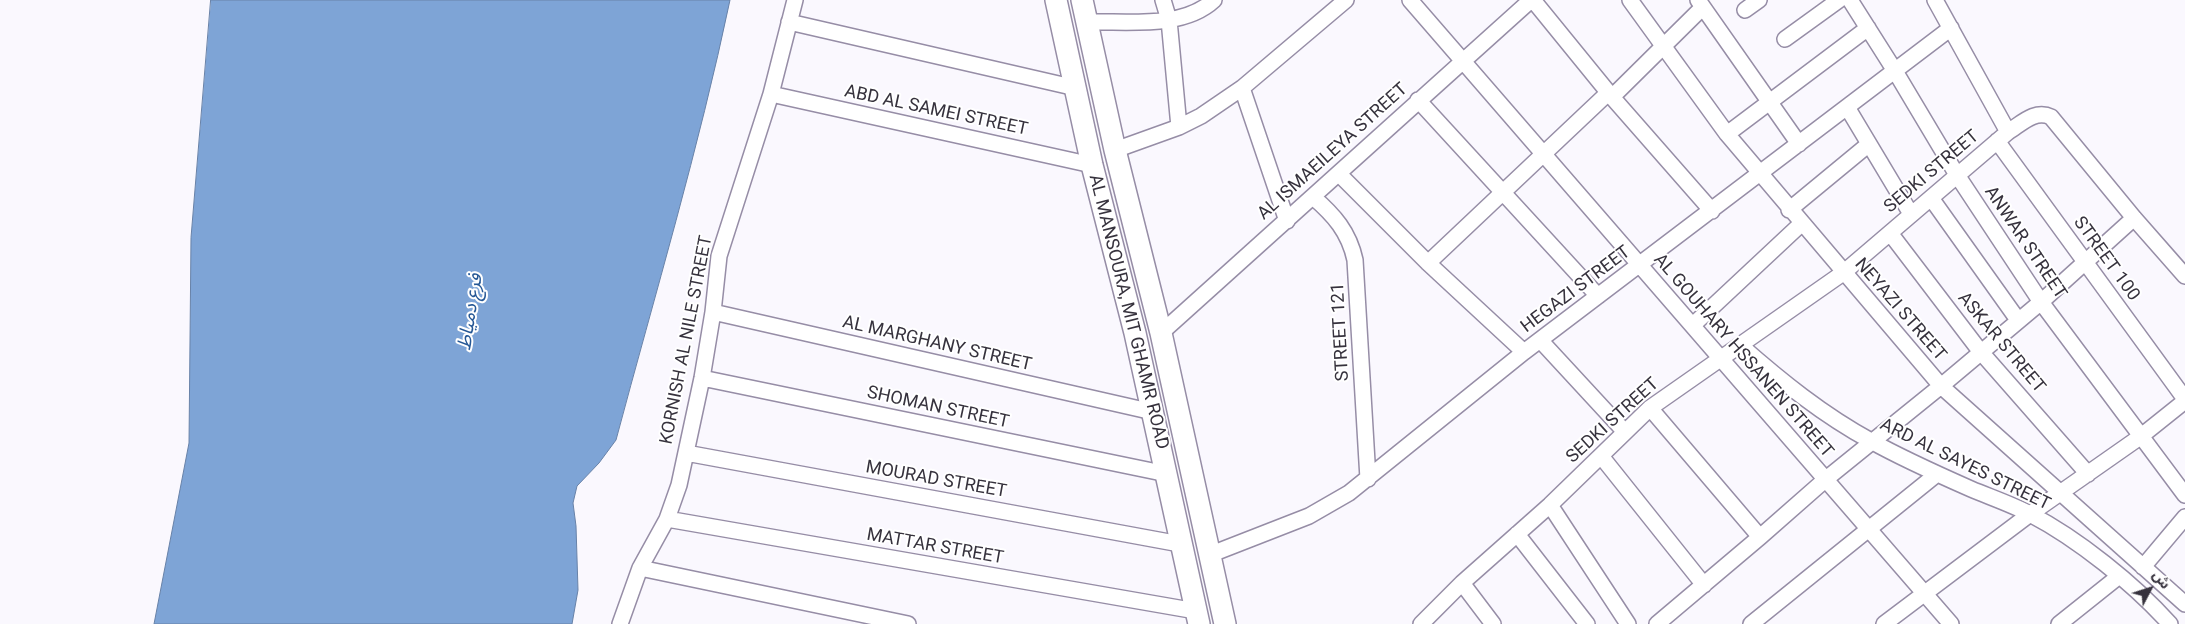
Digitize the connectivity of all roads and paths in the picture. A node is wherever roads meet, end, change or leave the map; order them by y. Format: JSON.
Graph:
{"nodes":[{"id":1,"x":794,"y":0,"type":"edge"},
{"id":2,"x":1056,"y":0,"type":"edge"},
{"id":3,"x":1082,"y":0,"type":"edge"},
{"id":4,"x":1163,"y":0,"type":"edge"},
{"id":5,"x":1214,"y":0,"type":"edge"},
{"id":6,"x":1346,"y":0,"type":"edge"},
{"id":7,"x":1410,"y":0,"type":"edge"},
{"id":8,"x":1532,"y":0,"type":"edge"},
{"id":9,"x":1630,"y":0,"type":"edge"},
{"id":10,"x":1759,"y":0,"type":"edge"},
{"id":11,"x":1840,"y":0,"type":"edge"},
{"id":12,"x":1850,"y":0,"type":"edge"},
{"id":13,"x":1935,"y":0,"type":"edge"},
{"id":14,"x":1701,"y":3,"type":"edge"},
{"id":15,"x":1745,"y":10,"type":"dead end"},
{"id":16,"x":1169,"y":20,"type":"junction"},
{"id":17,"x":789,"y":22,"type":"junction"},
{"id":18,"x":1088,"y":22,"type":"junction"},
{"id":19,"x":1868,"y":28,"type":"junction"},
{"id":20,"x":1951,"y":28,"type":"junction"},
{"id":21,"x":1785,"y":39,"type":"dead end"},
{"id":22,"x":1664,"y":46,"type":"junction"},
{"id":23,"x":1462,"y":61,"type":"junction"},
{"id":24,"x":1895,"y":71,"type":"junction"},
{"id":25,"x":1076,"y":88,"type":"junction"},
{"id":26,"x":1242,"y":88,"type":"junction"},
{"id":27,"x":771,"y":94,"type":"junction"},
{"id":28,"x":1610,"y":95,"type":"junction"},
{"id":29,"x":1418,"y":100,"type":"junction"},
{"id":30,"x":1770,"y":102,"type":"junction"},
{"id":31,"x":1847,"y":107,"type":"junction"},
{"id":32,"x":1179,"y":126,"type":"junction"},
{"id":33,"x":1727,"y":134,"type":"junction"},
{"id":34,"x":2002,"y":137,"type":"junction"},
{"id":35,"x":1799,"y":144,"type":"junction"},
{"id":36,"x":1869,"y":144,"type":"junction"},
{"id":37,"x":1114,"y":150,"type":"junction"},
{"id":38,"x":1542,"y":154,"type":"junction"},
{"id":39,"x":1092,"y":165,"type":"junction"},
{"id":40,"x":1339,"y":174,"type":"junction"},
{"id":41,"x":1760,"y":174,"type":"junction"},
{"id":42,"x":1957,"y":175,"type":"junction"},
{"id":43,"x":1502,"y":192,"type":"junction"},
{"id":44,"x":1313,"y":198,"type":"junction"},
{"id":45,"x":1930,"y":198,"type":"junction"},
{"id":46,"x":1789,"y":210,"type":"junction"},
{"id":47,"x":1712,"y":211,"type":"junction"},
{"id":48,"x":1911,"y":214,"type":"junction"},
{"id":49,"x":2134,"y":218,"type":"junction"},
{"id":50,"x":1287,"y":220,"type":"junction"},
{"id":51,"x":1802,"y":224,"type":"junction"},
{"id":52,"x":1890,"y":232,"type":"junction"},
{"id":53,"x":2085,"y":262,"type":"junction"},
{"id":54,"x":1428,"y":263,"type":"junction"},
{"id":55,"x":1640,"y":266,"type":"junction"},
{"id":56,"x":1843,"y":272,"type":"junction"},
{"id":57,"x":2185,"y":276,"type":"edge"},
{"id":58,"x":1598,"y":296,"type":"junction"},
{"id":59,"x":2040,"y":302,"type":"junction"},
{"id":60,"x":714,"y":312,"type":"junction"},
{"id":61,"x":2018,"y":320,"type":"junction"},
{"id":62,"x":1693,"y":325,"type":"junction"},
{"id":63,"x":1161,"y":334,"type":"junction"},
{"id":64,"x":1540,"y":340,"type":"junction"},
{"id":65,"x":1740,"y":345,"type":"junction"},
{"id":66,"x":1980,"y":351,"type":"junction"},
{"id":67,"x":1524,"y":352,"type":"junction"},
{"id":68,"x":1722,"y":358,"type":"junction"},
{"id":69,"x":702,"y":378,"type":"junction"},
{"id":70,"x":1941,"y":386,"type":"junction"},
{"id":71,"x":2185,"y":400,"type":"edge"},
{"id":72,"x":1650,"y":408,"type":"junction"},
{"id":73,"x":1153,"y":412,"type":"junction"},
{"id":74,"x":1625,"y":432,"type":"junction"},
{"id":75,"x":2140,"y":437,"type":"junction"},
{"id":76,"x":1873,"y":442,"type":"junction"},
{"id":77,"x":686,"y":453,"type":"junction"},
{"id":78,"x":1601,"y":456,"type":"junction"},
{"id":79,"x":1166,"y":474,"type":"junction"},
{"id":80,"x":1937,"y":474,"type":"junction"},
{"id":81,"x":2088,"y":474,"type":"junction"},
{"id":82,"x":1368,"y":479,"type":"junction"},
{"id":83,"x":1826,"y":479,"type":"junction"},
{"id":84,"x":2061,"y":494,"type":"junction"},
{"id":85,"x":2185,"y":496,"type":"edge"},
{"id":86,"x":1550,"y":505,"type":"junction"},
{"id":87,"x":2030,"y":514,"type":"junction"},
{"id":88,"x":2185,"y":517,"type":"edge"},
{"id":89,"x":668,"y":519,"type":"junction"},
{"id":90,"x":1870,"y":530,"type":"junction"},
{"id":91,"x":1517,"y":534,"type":"junction"},
{"id":92,"x":1760,"y":538,"type":"junction"},
{"id":93,"x":1180,"y":544,"type":"junction"},
{"id":94,"x":1209,"y":555,"type":"junction"},
{"id":95,"x":2143,"y":567,"type":"junction"},
{"id":96,"x":640,"y":568,"type":"junction"},
{"id":97,"x":2118,"y":576,"type":"junction"},
{"id":98,"x":1462,"y":583,"type":"junction"},
{"id":99,"x":1704,"y":585,"type":"junction"},
{"id":100,"x":1925,"y":593,"type":"junction"},
{"id":101,"x":2185,"y":604,"type":"edge"},
{"id":102,"x":1198,"y":617,"type":"edge"},
{"id":103,"x":620,"y":624,"type":"edge"},
{"id":104,"x":908,"y":624,"type":"edge"},
{"id":105,"x":1225,"y":624,"type":"edge"},
{"id":106,"x":1421,"y":624,"type":"edge"},
{"id":107,"x":1493,"y":624,"type":"edge"},
{"id":108,"x":1587,"y":624,"type":"edge"},
{"id":109,"x":1628,"y":624,"type":"edge"},
{"id":110,"x":1657,"y":624,"type":"edge"},
{"id":111,"x":1751,"y":624,"type":"edge"},
{"id":112,"x":1884,"y":624,"type":"edge"},
{"id":113,"x":1951,"y":624,"type":"edge"},
{"id":114,"x":2058,"y":624,"type":"edge"},
{"id":115,"x":2170,"y":624,"type":"edge"}],
"edges":[{"from":1,"to":17,"type":"street","name":"KORNISH AL NILE STREET"},
{"from":2,"to":25,"type":"main road","name":"AL MANSOURA, MIT GHAMR ROAD"},
{"from":3,"to":18,"type":"main road","name":"AL MANSOURA, MIT GHAMR ROAD"},
{"from":4,"to":16,"type":"street"},
{"from":5,"to":16,"type":"street"},
{"from":6,"to":26,"type":"street"},
{"from":7,"to":23,"type":"street","name":"AL GOUHARY HSSANEN STREET"},
{"from":8,"to":23,"type":"street","name":"AL ISMAEILEYA STREET"},
{"from":8,"to":28,"type":"street"},
{"from":9,"to":22,"type":"street","name":"NEYAZI STREET"},
{"from":10,"to":15,"type":"street"},
{"from":11,"to":21,"type":"street"},
{"from":12,"to":19,"type":"street","name":"ANWAR STREET"},
{"from":13,"to":20,"type":"street","name":"STREET 100"},
{"from":14,"to":22,"type":"street"},
{"from":14,"to":30,"type":"street"},
{"from":16,"to":18,"type":"street"},
{"from":16,"to":32,"type":"street"},
{"from":17,"to":25,"type":"street"},
{"from":17,"to":27,"type":"street","name":"KORNISH AL NILE STREET"},
{"from":18,"to":37,"type":"main road","name":"AL MANSOURA, MIT GHAMR ROAD"},
{"from":19,"to":24,"type":"street","name":"ANWAR STREET"},
{"from":19,"to":30,"type":"street"},
{"from":20,"to":24,"type":"street","name":"HEGAZI STREET"},
{"from":20,"to":34,"type":"street","name":"STREET 100"},
{"from":22,"to":28,"type":"street"},
{"from":22,"to":33,"type":"street","name":"NEYAZI STREET"},
{"from":23,"to":29,"type":"street","name":"AL ISMAEILEYA STREET"},
{"from":23,"to":38,"type":"street","name":"AL GOUHARY HSSANEN STREET"},
{"from":24,"to":31,"type":"street","name":"HEGAZI STREET"},
{"from":24,"to":42,"type":"street","name":"ANWAR STREET"},
{"from":25,"to":39,"type":"main road","name":"AL MANSOURA, MIT GHAMR ROAD"},
{"from":26,"to":32,"type":"street"},
{"from":26,"to":50,"type":"street"},
{"from":27,"to":39,"type":"street","name":"ABD AL SAMEI STREET"},
{"from":27,"to":60,"type":"street","name":"KORNISH AL NILE STREET"},
{"from":28,"to":38,"type":"street"},
{"from":28,"to":47,"type":"street"},
{"from":29,"to":40,"type":"street","name":"AL ISMAEILEYA STREET"},
{"from":29,"to":43,"type":"street"},
{"from":30,"to":33,"type":"street"},
{"from":30,"to":35,"type":"street"},
{"from":31,"to":35,"type":"street","name":"HEGAZI STREET"},
{"from":31,"to":36,"type":"street"},
{"from":32,"to":37,"type":"street"},
{"from":33,"to":41,"type":"street","name":"NEYAZI STREET"},
{"from":34,"to":42,"type":"street","name":"SEDKI STREET"},
{"from":34,"to":49,"type":"street","name":"SEDKI STREET"},
{"from":34,"to":53,"type":"street","name":"STREET 100"},
{"from":35,"to":41,"type":"street","name":"HEGAZI STREET"},
{"from":36,"to":46,"type":"street"},
{"from":36,"to":48,"type":"street"},
{"from":37,"to":63,"type":"main road","name":"AL MANSOURA, MIT GHAMR ROAD"},
{"from":38,"to":43,"type":"street"},
{"from":38,"to":55,"type":"street","name":"AL GOUHARY HSSANEN STREET"},
{"from":39,"to":73,"type":"main road","name":"AL MANSOURA, MIT GHAMR ROAD"},
{"from":40,"to":44,"type":"street","name":"AL ISMAEILEYA STREET"},
{"from":40,"to":54,"type":"street"},
{"from":41,"to":46,"type":"street","name":"NEYAZI STREET"},
{"from":41,"to":47,"type":"street","name":"HEGAZI STREET"},
{"from":42,"to":45,"type":"street","name":"SEDKI STREET"},
{"from":42,"to":59,"type":"street","name":"ANWAR STREET"},
{"from":43,"to":54,"type":"street"},
{"from":43,"to":58,"type":"street"},
{"from":44,"to":50,"type":"street","name":"AL ISMAEILEYA STREET"},
{"from":44,"to":82,"type":"street","name":"STREET 121"},
{"from":45,"to":48,"type":"street","name":"SEDKI STREET"},
{"from":45,"to":61,"type":"street"},
{"from":46,"to":51,"type":"street","name":"NEYAZI STREET"},
{"from":47,"to":55,"type":"street","name":"HEGAZI STREET"},
{"from":48,"to":52,"type":"street","name":"SEDKI STREET"},
{"from":49,"to":53,"type":"street"},
{"from":49,"to":57,"type":"street","name":"SEDKI STREET"},
{"from":50,"to":63,"type":"street","name":"AL ISMAEILEYA STREET"},
{"from":51,"to":56,"type":"street","name":"NEYAZI STREET"},
{"from":51,"to":62,"type":"street"},
{"from":52,"to":56,"type":"street","name":"SEDKI STREET"},
{"from":52,"to":66,"type":"street","name":"ASKAR STREET"},
{"from":53,"to":59,"type":"street"},
{"from":53,"to":71,"type":"street","name":"STREET 100"},
{"from":54,"to":67,"type":"street"},
{"from":55,"to":58,"type":"street","name":"HEGAZI STREET"},
{"from":55,"to":62,"type":"street","name":"AL GOUHARY HSSANEN STREET"},
{"from":56,"to":65,"type":"street","name":"SEDKI STREET"},
{"from":56,"to":70,"type":"street","name":"NEYAZI STREET"},
{"from":58,"to":64,"type":"street","name":"HEGAZI STREET"},
{"from":59,"to":61,"type":"street"},
{"from":59,"to":75,"type":"street","name":"ANWAR STREET"},
{"from":60,"to":69,"type":"street","name":"KORNISH AL NILE STREET"},
{"from":60,"to":73,"type":"street","name":"AL MARGHANY STREET"},
{"from":61,"to":66,"type":"street"},
{"from":62,"to":68,"type":"street","name":"AL GOUHARY HSSANEN STREET"},
{"from":63,"to":94,"type":"main road","name":"AL MANSOURA, MIT GHAMR ROAD"},
{"from":64,"to":67,"type":"street","name":"HEGAZI STREET"},
{"from":64,"to":74,"type":"street"},
{"from":65,"to":68,"type":"street","name":"SEDKI STREET"},
{"from":65,"to":76,"type":"street","name":"ARD AL SAYES STREET"},
{"from":66,"to":70,"type":"street"},
{"from":66,"to":81,"type":"street","name":"ASKAR STREET"},
{"from":67,"to":82,"type":"street","name":"HEGAZI STREET"},
{"from":68,"to":72,"type":"street","name":"SEDKI STREET"},
{"from":68,"to":83,"type":"street","name":"AL GOUHARY HSSANEN STREET"},
{"from":69,"to":77,"type":"street","name":"KORNISH AL NILE STREET"},
{"from":69,"to":79,"type":"street","name":"SHOMAN STREET"},
{"from":70,"to":76,"type":"street"},
{"from":70,"to":84,"type":"street","name":"NEYAZI STREET"},
{"from":71,"to":75,"type":"street"},
{"from":72,"to":74,"type":"street","name":"SEDKI STREET"},
{"from":72,"to":92,"type":"street"},
{"from":73,"to":79,"type":"main road","name":"AL MANSOURA, MIT GHAMR ROAD"},
{"from":74,"to":78,"type":"street","name":"SEDKI STREET"},
{"from":75,"to":81,"type":"street"},
{"from":75,"to":85,"type":"street","name":"ANWAR STREET"},
{"from":76,"to":80,"type":"street","name":"ARD AL SAYES STREET"},
{"from":76,"to":83,"type":"street"},
{"from":77,"to":89,"type":"street","name":"KORNISH AL NILE STREET"},
{"from":77,"to":93,"type":"street","name":"MOURAD STREET"},
{"from":78,"to":86,"type":"street","name":"SEDKI STREET"},
{"from":78,"to":99,"type":"street"},
{"from":79,"to":93,"type":"main road","name":"AL MANSOURA, MIT GHAMR ROAD"},
{"from":80,"to":87,"type":"street","name":"ARD AL SAYES STREET"},
{"from":80,"to":90,"type":"street"},
{"from":81,"to":84,"type":"street"},
{"from":82,"to":94,"type":"street","name":"HEGAZI STREET"},
{"from":83,"to":90,"type":"street","name":"AL GOUHARY HSSANEN STREET"},
{"from":83,"to":92,"type":"street"},
{"from":84,"to":87,"type":"street"},
{"from":84,"to":95,"type":"street","name":"NEYAZI STREET"},
{"from":86,"to":91,"type":"street","name":"SEDKI STREET"},
{"from":86,"to":109,"type":"street"},
{"from":87,"to":97,"type":"street","name":"ARD AL SAYES STREET"},
{"from":87,"to":100,"type":"street"},
{"from":88,"to":95,"type":"street"},
{"from":89,"to":96,"type":"street","name":"KORNISH AL NILE STREET"},
{"from":89,"to":102,"type":"street","name":"MATTAR STREET"},
{"from":90,"to":100,"type":"street","name":"AL GOUHARY HSSANEN STREET"},
{"from":90,"to":111,"type":"street"},
{"from":91,"to":98,"type":"street","name":"SEDKI STREET"},
{"from":91,"to":108,"type":"street"},
{"from":92,"to":99,"type":"street"},
{"from":93,"to":102,"type":"main road","name":"AL MANSOURA, MIT GHAMR ROAD"},
{"from":94,"to":105,"type":"main road","name":"AL MANSOURA, MIT GHAMR ROAD"},
{"from":95,"to":101,"type":"street","name":"NEYAZI STREET"},
{"from":96,"to":103,"type":"street","name":"KORNISH AL NILE STREET"},
{"from":96,"to":104,"type":"street"},
{"from":97,"to":114,"type":"street"},
{"from":97,"to":115,"type":"street","name":"ARD AL SAYES STREET"},
{"from":98,"to":106,"type":"street","name":"SEDKI STREET"},
{"from":98,"to":107,"type":"street"},
{"from":99,"to":110,"type":"street"},
{"from":100,"to":112,"type":"street"},
{"from":100,"to":113,"type":"street","name":"AL GOUHARY HSSANEN STREET"}]}
